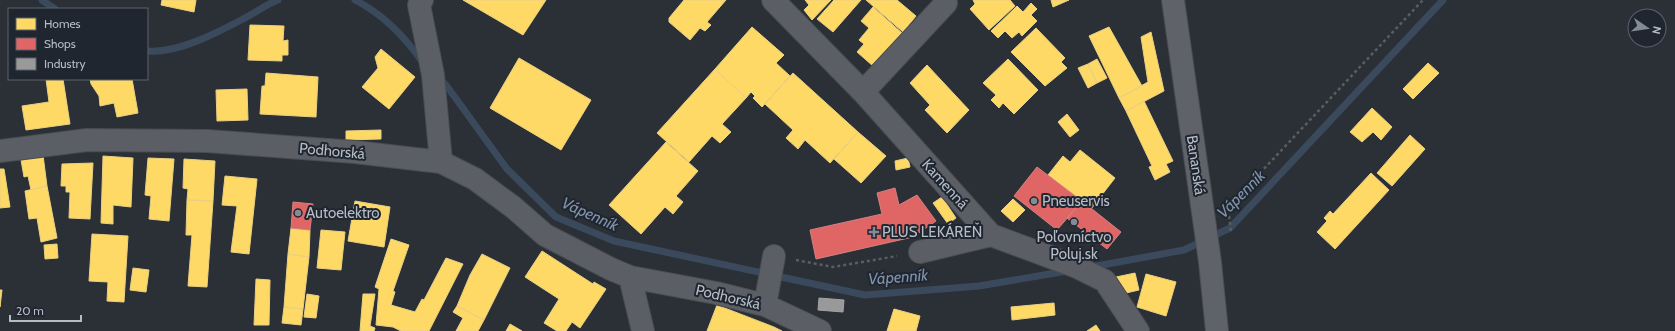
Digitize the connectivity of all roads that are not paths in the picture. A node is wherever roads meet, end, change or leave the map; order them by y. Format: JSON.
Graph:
{"nodes":[{"id":1,"x":773,"y":0,"type":"edge"},
{"id":2,"x":1172,"y":0,"type":"edge"},
{"id":3,"x":414,"y":2,"type":"edge"},
{"id":4,"x":946,"y":3,"type":"dead end"},
{"id":5,"x":863,"y":92,"type":"junction"},
{"id":6,"x":0,"y":151,"type":"edge"},
{"id":7,"x":441,"y":162,"type":"junction"},
{"id":8,"x":991,"y":235,"type":"junction"},
{"id":9,"x":920,"y":252,"type":"road end"},
{"id":10,"x":774,"y":256,"type":"road end"},
{"id":11,"x":630,"y":277,"type":"junction"},
{"id":12,"x":767,"y":296,"type":"junction"},
{"id":13,"x":643,"y":331,"type":"edge"},
{"id":14,"x":820,"y":331,"type":"edge"},
{"id":15,"x":1138,"y":331,"type":"edge"},
{"id":16,"x":1217,"y":331,"type":"edge"}],
"edges":[{"from":1,"to":5,"type":"street","name":"Kamenná"},
{"from":2,"to":16,"type":"main road","name":"Bananská"},
{"from":3,"to":7,"type":"street"},
{"from":4,"to":5,"type":"street"},
{"from":5,"to":8,"type":"street","name":"Kamenná"},
{"from":6,"to":7,"type":"street","name":"Podhorská"},
{"from":7,"to":11,"type":"street","name":"Podhorská"},
{"from":8,"to":9,"type":"street"},
{"from":8,"to":15,"type":"street","name":"Kamenná"},
{"from":10,"to":12,"type":"street"},
{"from":11,"to":12,"type":"street","name":"Podhorská"},
{"from":11,"to":13,"type":"street"},
{"from":12,"to":14,"type":"street","name":"Podhorská"}]}
